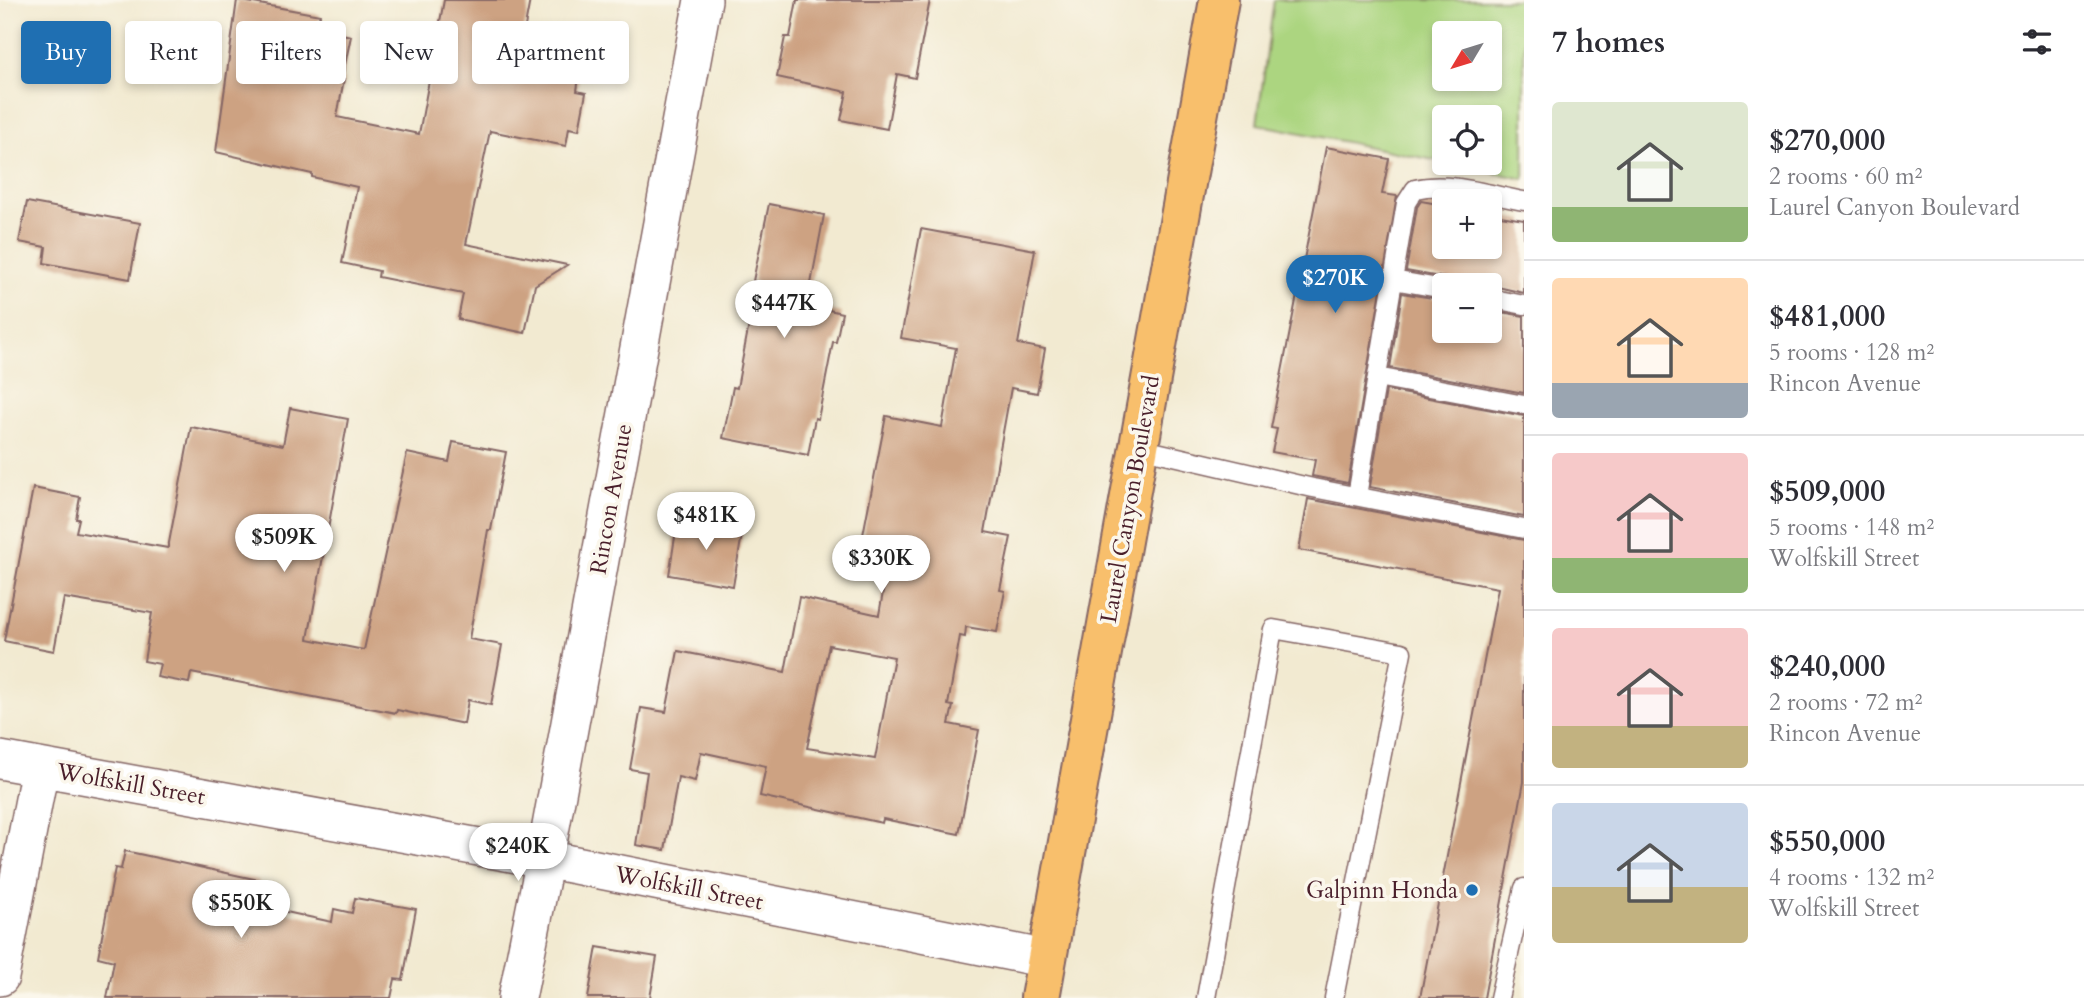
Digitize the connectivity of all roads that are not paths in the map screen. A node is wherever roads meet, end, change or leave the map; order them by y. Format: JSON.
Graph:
{"nodes":[{"id":1,"x":703,"y":0,"type":"edge"},
{"id":2,"x":1219,"y":0,"type":"edge"},
{"id":3,"x":1524,"y":201,"type":"edge"},
{"id":4,"x":1393,"y":280,"type":"junction"},
{"id":5,"x":1432,"y":287,"type":"edge"},
{"id":6,"x":1502,"y":301,"type":"edge"},
{"id":7,"x":1524,"y":305,"type":"edge"},
{"id":8,"x":1377,"y":377,"type":"junction"},
{"id":9,"x":1524,"y":405,"type":"edge"},
{"id":10,"x":1139,"y":448,"type":"junction"},
{"id":11,"x":1357,"y":496,"type":"junction"},
{"id":12,"x":1524,"y":529,"type":"edge"},
{"id":13,"x":0,"y":760,"type":"edge"},
{"id":14,"x":40,"y":768,"type":"junction"},
{"id":15,"x":545,"y":859,"type":"junction"},
{"id":16,"x":1524,"y":888,"type":"edge"},
{"id":17,"x":1046,"y":959,"type":"junction"},
{"id":18,"x":0,"y":977,"type":"edge"},
{"id":19,"x":517,"y":998,"type":"edge"},
{"id":20,"x":1040,"y":998,"type":"edge"},
{"id":21,"x":1206,"y":998,"type":"edge"},
{"id":22,"x":1334,"y":998,"type":"edge"},
{"id":23,"x":1499,"y":998,"type":"edge"}],
"edges":[{"from":1,"to":15,"type":"street","name":"Rincon Avenue"},
{"from":2,"to":10,"type":"main road","name":"Laurel Canyon Boulevard"},
{"from":3,"to":4,"type":"lane"},
{"from":4,"to":5,"type":"lane"},
{"from":4,"to":8,"type":"lane"},
{"from":6,"to":7,"type":"lane"},
{"from":8,"to":9,"type":"lane"},
{"from":8,"to":11,"type":"lane"},
{"from":10,"to":11,"type":"lane"},
{"from":10,"to":17,"type":"main road","name":"Laurel Canyon Boulevard"},
{"from":11,"to":12,"type":"lane"},
{"from":13,"to":14,"type":"street","name":"Wolfskill Street"},
{"from":14,"to":15,"type":"street","name":"Wolfskill Street"},
{"from":14,"to":18,"type":"street"},
{"from":15,"to":17,"type":"street","name":"Wolfskill Street"},
{"from":15,"to":19,"type":"street","name":"Rincon Avenue"},
{"from":16,"to":23,"type":"lane"},
{"from":17,"to":20,"type":"main road","name":"Laurel Canyon Boulevard"},
{"from":21,"to":22,"type":"lane"}]}
